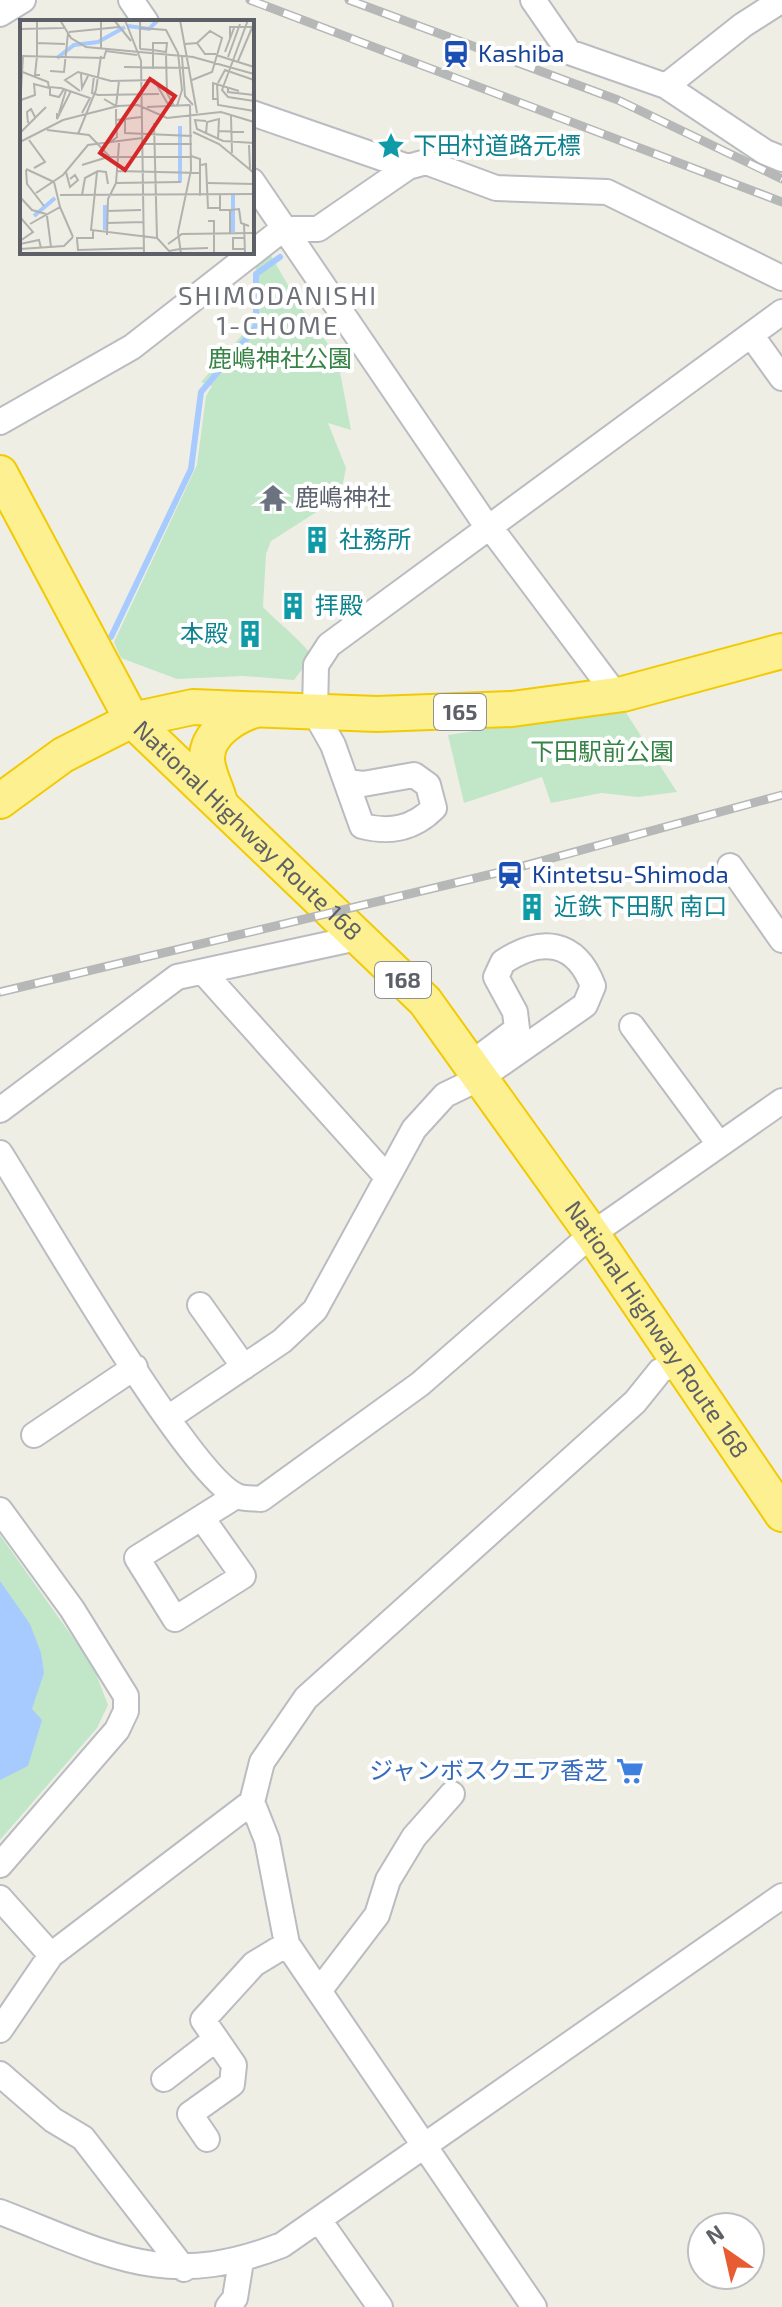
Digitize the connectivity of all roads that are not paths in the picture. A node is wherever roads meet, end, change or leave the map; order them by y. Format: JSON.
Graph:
{"nodes":[{"id":1,"x":23,"y":0,"type":"edge"},
{"id":2,"x":131,"y":0,"type":"edge"},
{"id":3,"x":533,"y":0,"type":"edge"},
{"id":4,"x":782,"y":0,"type":"edge"},
{"id":5,"x":0,"y":14,"type":"edge"},
{"id":6,"x":145,"y":20,"type":"edge"},
{"id":7,"x":666,"y":86,"type":"junction"},
{"id":8,"x":254,"y":114,"type":"edge"},
{"id":9,"x":782,"y":159,"type":"edge"},
{"id":10,"x":408,"y":167,"type":"junction"},
{"id":11,"x":254,"y":184,"type":"edge"},
{"id":12,"x":283,"y":229,"type":"junction"},
{"id":13,"x":254,"y":252,"type":"edge"},
{"id":14,"x":251,"y":254,"type":"edge"},
{"id":15,"x":782,"y":278,"type":"edge"},
{"id":16,"x":782,"y":312,"type":"edge"},
{"id":17,"x":751,"y":335,"type":"junction"},
{"id":18,"x":782,"y":378,"type":"edge"},
{"id":19,"x":0,"y":422,"type":"edge"},
{"id":20,"x":0,"y":473,"type":"edge"},
{"id":21,"x":489,"y":527,"type":"junction"},
{"id":22,"x":782,"y":651,"type":"edge"},
{"id":23,"x":616,"y":695,"type":"junction"},
{"id":24,"x":255,"y":710,"type":"junction"},
{"id":25,"x":315,"y":713,"type":"junction"},
{"id":26,"x":132,"y":720,"type":"junction"},
{"id":27,"x":347,"y":782,"type":"dead end"},
{"id":28,"x":0,"y":801,"type":"edge"},
{"id":29,"x":220,"y":803,"type":"junction"},
{"id":30,"x":730,"y":866,"type":"dead end"},
{"id":31,"x":357,"y":938,"type":"junction"},
{"id":32,"x":782,"y":940,"type":"edge"},
{"id":33,"x":205,"y":974,"type":"junction"},
{"id":34,"x":632,"y":1026,"type":"dead end"},
{"id":35,"x":477,"y":1070,"type":"junction"},
{"id":36,"x":782,"y":1101,"type":"edge"},
{"id":37,"x":0,"y":1110,"type":"edge"},
{"id":38,"x":719,"y":1144,"type":"junction"},
{"id":39,"x":0,"y":1153,"type":"edge"},
{"id":40,"x":387,"y":1177,"type":"junction"},
{"id":41,"x":592,"y":1234,"type":"junction"},
{"id":42,"x":200,"y":1305,"type":"dead end"},
{"id":43,"x":679,"y":1361,"type":"junction"},
{"id":44,"x":135,"y":1367,"type":"junction"},
{"id":45,"x":244,"y":1367,"type":"junction"},
{"id":46,"x":168,"y":1418,"type":"junction"},
{"id":47,"x":34,"y":1435,"type":"dead end"},
{"id":48,"x":236,"y":1496,"type":"junction"},
{"id":49,"x":780,"y":1508,"type":"edge"},
{"id":50,"x":0,"y":1510,"type":"edge"},
{"id":51,"x":202,"y":1518,"type":"dead end"},
{"id":52,"x":452,"y":1794,"type":"dead end"},
{"id":53,"x":252,"y":1802,"type":"junction"},
{"id":54,"x":0,"y":1865,"type":"edge"},
{"id":55,"x":782,"y":1896,"type":"edge"},
{"id":56,"x":0,"y":1898,"type":"edge"},
{"id":57,"x":287,"y":1944,"type":"junction"},
{"id":58,"x":51,"y":1955,"type":"junction"},
{"id":59,"x":319,"y":1991,"type":"junction"},
{"id":60,"x":0,"y":2030,"type":"edge"},
{"id":61,"x":216,"y":2039,"type":"junction"},
{"id":62,"x":0,"y":2074,"type":"edge"},
{"id":63,"x":164,"y":2079,"type":"dead end"},
{"id":64,"x":207,"y":2139,"type":"dead end"},
{"id":65,"x":425,"y":2146,"type":"junction"},
{"id":66,"x":0,"y":2212,"type":"edge"},
{"id":67,"x":319,"y":2220,"type":"junction"},
{"id":68,"x":241,"y":2261,"type":"junction"},
{"id":69,"x":184,"y":2269,"type":"junction"},
{"id":70,"x":235,"y":2304,"type":"edge"},
{"id":71,"x":380,"y":2307,"type":"edge"},
{"id":72,"x":534,"y":2307,"type":"edge"}],
"edges":[{"from":1,"to":5,"type":"street"},
{"from":2,"to":6,"type":"street"},
{"from":3,"to":7,"type":"street"},
{"from":4,"to":7,"type":"street"},
{"from":7,"to":9,"type":"street"},
{"from":8,"to":10,"type":"street"},
{"from":10,"to":12,"type":"street"},
{"from":10,"to":15,"type":"street"},
{"from":11,"to":12,"type":"street"},
{"from":12,"to":13,"type":"street"},
{"from":12,"to":21,"type":"street"},
{"from":14,"to":19,"type":"street"},
{"from":16,"to":17,"type":"street"},
{"from":17,"to":18,"type":"street"},
{"from":17,"to":21,"type":"street"},
{"from":20,"to":26,"type":"highway","name":"National Highway Route 168","number":"168"},
{"from":21,"to":23,"type":"street"},
{"from":21,"to":25,"type":"street"},
{"from":22,"to":23,"type":"highway","number":"165"},
{"from":23,"to":25,"type":"highway","number":"165"},
{"from":24,"to":25,"type":"highway","number":"165"},
{"from":24,"to":26,"type":"highway","number":"165"},
{"from":24,"to":29,"type":"highway"},
{"from":25,"to":27,"type":"street"},
{"from":26,"to":28,"type":"highway","number":"165"},
{"from":26,"to":29,"type":"highway","name":"National Highway Route 168","number":"168"},
{"from":29,"to":31,"type":"highway","name":"National Highway Route 168","number":"168"},
{"from":30,"to":32,"type":"street"},
{"from":31,"to":33,"type":"street"},
{"from":31,"to":35,"type":"highway","name":"National Highway Route 168","number":"168"},
{"from":33,"to":37,"type":"street"},
{"from":33,"to":40,"type":"street"},
{"from":34,"to":38,"type":"street"},
{"from":35,"to":35,"type":"street"},
{"from":35,"to":40,"type":"street"},
{"from":35,"to":41,"type":"highway","name":"National Highway Route 168","number":"168"},
{"from":36,"to":38,"type":"street"},
{"from":38,"to":41,"type":"street"},
{"from":39,"to":44,"type":"street"},
{"from":40,"to":45,"type":"street"},
{"from":41,"to":43,"type":"highway","name":"National Highway Route 168","number":"168"},
{"from":41,"to":48,"type":"street"},
{"from":42,"to":45,"type":"street"},
{"from":43,"to":49,"type":"highway","name":"National Highway Route 168","number":"168"},
{"from":43,"to":53,"type":"street"},
{"from":44,"to":46,"type":"street"},
{"from":44,"to":47,"type":"street"},
{"from":45,"to":46,"type":"street"},
{"from":46,"to":48,"type":"street"},
{"from":48,"to":51,"type":"street"},
{"from":50,"to":54,"type":"street"},
{"from":52,"to":59,"type":"street"},
{"from":53,"to":57,"type":"street"},
{"from":53,"to":58,"type":"street"},
{"from":55,"to":65,"type":"street"},
{"from":56,"to":58,"type":"street"},
{"from":57,"to":59,"type":"street"},
{"from":57,"to":61,"type":"street"},
{"from":58,"to":60,"type":"street"},
{"from":59,"to":65,"type":"street"},
{"from":61,"to":63,"type":"street"},
{"from":61,"to":64,"type":"street"},
{"from":62,"to":69,"type":"street"},
{"from":65,"to":67,"type":"street"},
{"from":65,"to":72,"type":"street"},
{"from":66,"to":69,"type":"street"},
{"from":67,"to":68,"type":"street"},
{"from":67,"to":71,"type":"street"},
{"from":68,"to":69,"type":"street"},
{"from":68,"to":70,"type":"street"}]}
